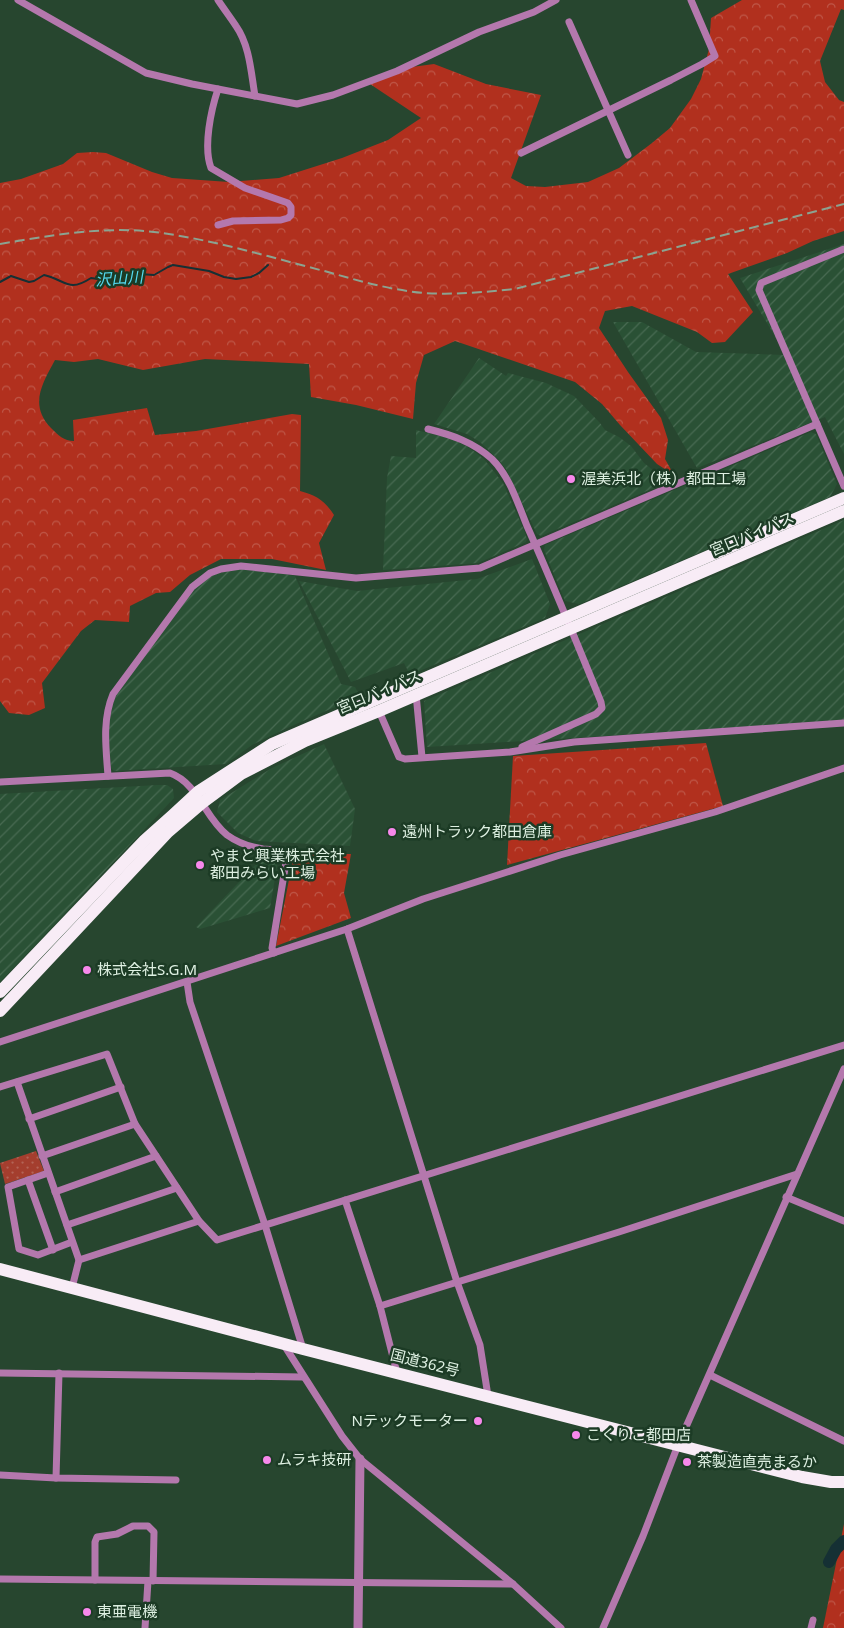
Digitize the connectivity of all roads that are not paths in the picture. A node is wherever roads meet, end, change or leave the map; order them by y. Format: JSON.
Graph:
{"nodes":[{"id":1,"x":18,"y":0,"type":"edge"},
{"id":2,"x":218,"y":0,"type":"edge"},
{"id":3,"x":556,"y":0,"type":"edge"},
{"id":4,"x":691,"y":0,"type":"edge"},
{"id":5,"x":569,"y":22,"type":"dead end"},
{"id":6,"x":218,"y":88,"type":"junction"},
{"id":7,"x":255,"y":96,"type":"junction"},
{"id":8,"x":608,"y":110,"type":"junction"},
{"id":9,"x":521,"y":153,"type":"dead end"},
{"id":10,"x":628,"y":155,"type":"dead end"},
{"id":11,"x":218,"y":224,"type":"dead end"},
{"id":12,"x":844,"y":249,"type":"edge"},
{"id":13,"x":817,"y":424,"type":"junction"},
{"id":14,"x":428,"y":429,"type":"dead end"},
{"id":15,"x":844,"y":486,"type":"edge"},
{"id":16,"x":844,"y":498,"type":"edge"},
{"id":17,"x":844,"y":511,"type":"edge"},
{"id":18,"x":535,"y":544,"type":"junction"},
{"id":19,"x":568,"y":623,"type":"junction"},
{"id":20,"x":416,"y":694,"type":"junction"},
{"id":21,"x":379,"y":711,"type":"junction"},
{"id":22,"x":844,"y":723,"type":"edge"},
{"id":23,"x":513,"y":751,"type":"junction"},
{"id":24,"x":422,"y":757,"type":"junction"},
{"id":25,"x":844,"y":768,"type":"edge"},
{"id":26,"x":108,"y":776,"type":"junction"},
{"id":27,"x":0,"y":782,"type":"edge"},
{"id":28,"x":199,"y":798,"type":"junction"},
{"id":29,"x":347,"y":929,"type":"junction"},
{"id":30,"x":274,"y":953,"type":"junction"},
{"id":31,"x":187,"y":982,"type":"junction"},
{"id":32,"x":0,"y":992,"type":"edge"},
{"id":33,"x":0,"y":1011,"type":"edge"},
{"id":34,"x":0,"y":1042,"type":"edge"},
{"id":35,"x":844,"y":1045,"type":"edge"},
{"id":36,"x":844,"y":1069,"type":"edge"},
{"id":37,"x":17,"y":1082,"type":"junction"},
{"id":38,"x":0,"y":1087,"type":"edge"},
{"id":39,"x":121,"y":1087,"type":"junction"},
{"id":40,"x":29,"y":1119,"type":"junction"},
{"id":41,"x":135,"y":1124,"type":"junction"},
{"id":42,"x":42,"y":1156,"type":"junction"},
{"id":43,"x":156,"y":1156,"type":"junction"},
{"id":44,"x":48,"y":1173,"type":"junction"},
{"id":45,"x":797,"y":1174,"type":"junction"},
{"id":46,"x":424,"y":1176,"type":"junction"},
{"id":47,"x":28,"y":1180,"type":"junction"},
{"id":48,"x":177,"y":1188,"type":"junction"},
{"id":49,"x":55,"y":1192,"type":"junction"},
{"id":50,"x":786,"y":1197,"type":"junction"},
{"id":51,"x":345,"y":1200,"type":"junction"},
{"id":52,"x":199,"y":1221,"type":"junction"},
{"id":53,"x":844,"y":1221,"type":"edge"},
{"id":54,"x":67,"y":1225,"type":"junction"},
{"id":55,"x":265,"y":1225,"type":"junction"},
{"id":56,"x":72,"y":1242,"type":"junction"},
{"id":57,"x":53,"y":1250,"type":"junction"},
{"id":58,"x":79,"y":1260,"type":"junction"},
{"id":59,"x":0,"y":1269,"type":"edge"},
{"id":60,"x":457,"y":1282,"type":"junction"},
{"id":61,"x":72,"y":1288,"type":"junction"},
{"id":62,"x":380,"y":1306,"type":"junction"},
{"id":63,"x":727,"y":1310,"type":"dead end"},
{"id":64,"x":734,"y":1316,"type":"junction"},
{"id":65,"x":282,"y":1342,"type":"junction"},
{"id":66,"x":303,"y":1349,"type":"junction"},
{"id":67,"x":0,"y":1373,"type":"edge"},
{"id":68,"x":397,"y":1373,"type":"junction"},
{"id":69,"x":59,"y":1374,"type":"junction"},
{"id":70,"x":710,"y":1375,"type":"junction"},
{"id":71,"x":303,"y":1376,"type":"junction"},
{"id":72,"x":488,"y":1396,"type":"junction"},
{"id":73,"x":844,"y":1441,"type":"edge"},
{"id":74,"x":678,"y":1445,"type":"junction"},
{"id":75,"x":360,"y":1459,"type":"junction"},
{"id":76,"x":0,"y":1475,"type":"edge"},
{"id":77,"x":56,"y":1478,"type":"junction"},
{"id":78,"x":176,"y":1480,"type":"dead end"},
{"id":79,"x":844,"y":1482,"type":"edge"},
{"id":80,"x":0,"y":1579,"type":"edge"},
{"id":81,"x":95,"y":1580,"type":"junction"},
{"id":82,"x":151,"y":1581,"type":"junction"},
{"id":83,"x":359,"y":1583,"type":"junction"},
{"id":84,"x":513,"y":1584,"type":"junction"},
{"id":85,"x":145,"y":1628,"type":"edge"},
{"id":86,"x":358,"y":1628,"type":"edge"},
{"id":87,"x":561,"y":1628,"type":"edge"},
{"id":88,"x":603,"y":1628,"type":"edge"}],
"edges":[{"from":1,"to":6,"type":"street"},
{"from":2,"to":7,"type":"street"},
{"from":3,"to":7,"type":"street"},
{"from":4,"to":8,"type":"street"},
{"from":5,"to":8,"type":"street"},
{"from":6,"to":7,"type":"street"},
{"from":6,"to":11,"type":"street"},
{"from":8,"to":9,"type":"street"},
{"from":8,"to":10,"type":"street"},
{"from":12,"to":13,"type":"street"},
{"from":13,"to":15,"type":"street"},
{"from":13,"to":18,"type":"street"},
{"from":14,"to":18,"type":"street"},
{"from":16,"to":19,"type":"highway","name":"宮口バイパス"},
{"from":17,"to":19,"type":"highway","name":"宮口バイパス"},
{"from":18,"to":19,"type":"street"},
{"from":18,"to":26,"type":"street"},
{"from":19,"to":20,"type":"highway","name":"宮口バイパス"},
{"from":19,"to":23,"type":"street"},
{"from":19,"to":28,"type":"highway","name":"宮口バイパス"},
{"from":20,"to":21,"type":"highway","name":"宮口バイパス"},
{"from":20,"to":24,"type":"street"},
{"from":21,"to":24,"type":"street"},
{"from":21,"to":28,"type":"highway","name":"宮口バイパス"},
{"from":22,"to":23,"type":"street"},
{"from":23,"to":24,"type":"street"},
{"from":25,"to":29,"type":"street"},
{"from":26,"to":27,"type":"street"},
{"from":26,"to":28,"type":"street"},
{"from":28,"to":30,"type":"street"},
{"from":28,"to":32,"type":"highway","name":"宮口バイパス"},
{"from":28,"to":33,"type":"highway","name":"宮口バイパス"},
{"from":29,"to":30,"type":"street"},
{"from":29,"to":46,"type":"street"},
{"from":30,"to":31,"type":"street"},
{"from":31,"to":34,"type":"street"},
{"from":31,"to":55,"type":"street"},
{"from":35,"to":46,"type":"street"},
{"from":36,"to":45,"type":"street"},
{"from":37,"to":38,"type":"street"},
{"from":37,"to":39,"type":"street"},
{"from":37,"to":40,"type":"street"},
{"from":39,"to":40,"type":"street"},
{"from":39,"to":41,"type":"street"},
{"from":40,"to":42,"type":"street"},
{"from":41,"to":42,"type":"street"},
{"from":41,"to":43,"type":"street"},
{"from":42,"to":44,"type":"street"},
{"from":43,"to":48,"type":"street"},
{"from":43,"to":49,"type":"street"},
{"from":44,"to":47,"type":"street"},
{"from":44,"to":49,"type":"street"},
{"from":45,"to":50,"type":"street"},
{"from":45,"to":60,"type":"street"},
{"from":46,"to":51,"type":"street"},
{"from":46,"to":60,"type":"street"},
{"from":47,"to":57,"type":"street"},
{"from":47,"to":57,"type":"street"},
{"from":48,"to":52,"type":"street"},
{"from":48,"to":54,"type":"street"},
{"from":49,"to":54,"type":"street"},
{"from":50,"to":53,"type":"street"},
{"from":50,"to":64,"type":"street"},
{"from":51,"to":55,"type":"street"},
{"from":51,"to":62,"type":"street"},
{"from":52,"to":55,"type":"street"},
{"from":52,"to":58,"type":"street"},
{"from":54,"to":56,"type":"street"},
{"from":55,"to":66,"type":"street"},
{"from":56,"to":57,"type":"street"},
{"from":56,"to":58,"type":"street"},
{"from":58,"to":61,"type":"street"},
{"from":59,"to":61,"type":"highway","name":"国道362号"},
{"from":60,"to":62,"type":"street"},
{"from":60,"to":72,"type":"street"},
{"from":61,"to":65,"type":"highway","name":"国道362号"},
{"from":62,"to":68,"type":"street"},
{"from":63,"to":64,"type":"street"},
{"from":64,"to":70,"type":"street"},
{"from":65,"to":66,"type":"highway","name":"国道362号"},
{"from":65,"to":71,"type":"street"},
{"from":66,"to":68,"type":"highway","name":"国道362号"},
{"from":67,"to":69,"type":"street"},
{"from":68,"to":72,"type":"highway","name":"国道362号"},
{"from":69,"to":71,"type":"street"},
{"from":69,"to":77,"type":"street"},
{"from":70,"to":73,"type":"street"},
{"from":70,"to":74,"type":"street"},
{"from":71,"to":75,"type":"street"},
{"from":72,"to":74,"type":"highway","name":"国道362号"},
{"from":74,"to":79,"type":"highway","name":"国道362号"},
{"from":74,"to":88,"type":"street"},
{"from":75,"to":83,"type":"street"},
{"from":75,"to":84,"type":"street"},
{"from":76,"to":77,"type":"street"},
{"from":77,"to":78,"type":"street"},
{"from":80,"to":81,"type":"street"},
{"from":81,"to":82,"type":"street"},
{"from":81,"to":82,"type":"street"},
{"from":82,"to":83,"type":"street"},
{"from":82,"to":85,"type":"street"},
{"from":83,"to":84,"type":"street"},
{"from":83,"to":86,"type":"street"},
{"from":84,"to":87,"type":"street"}]}
